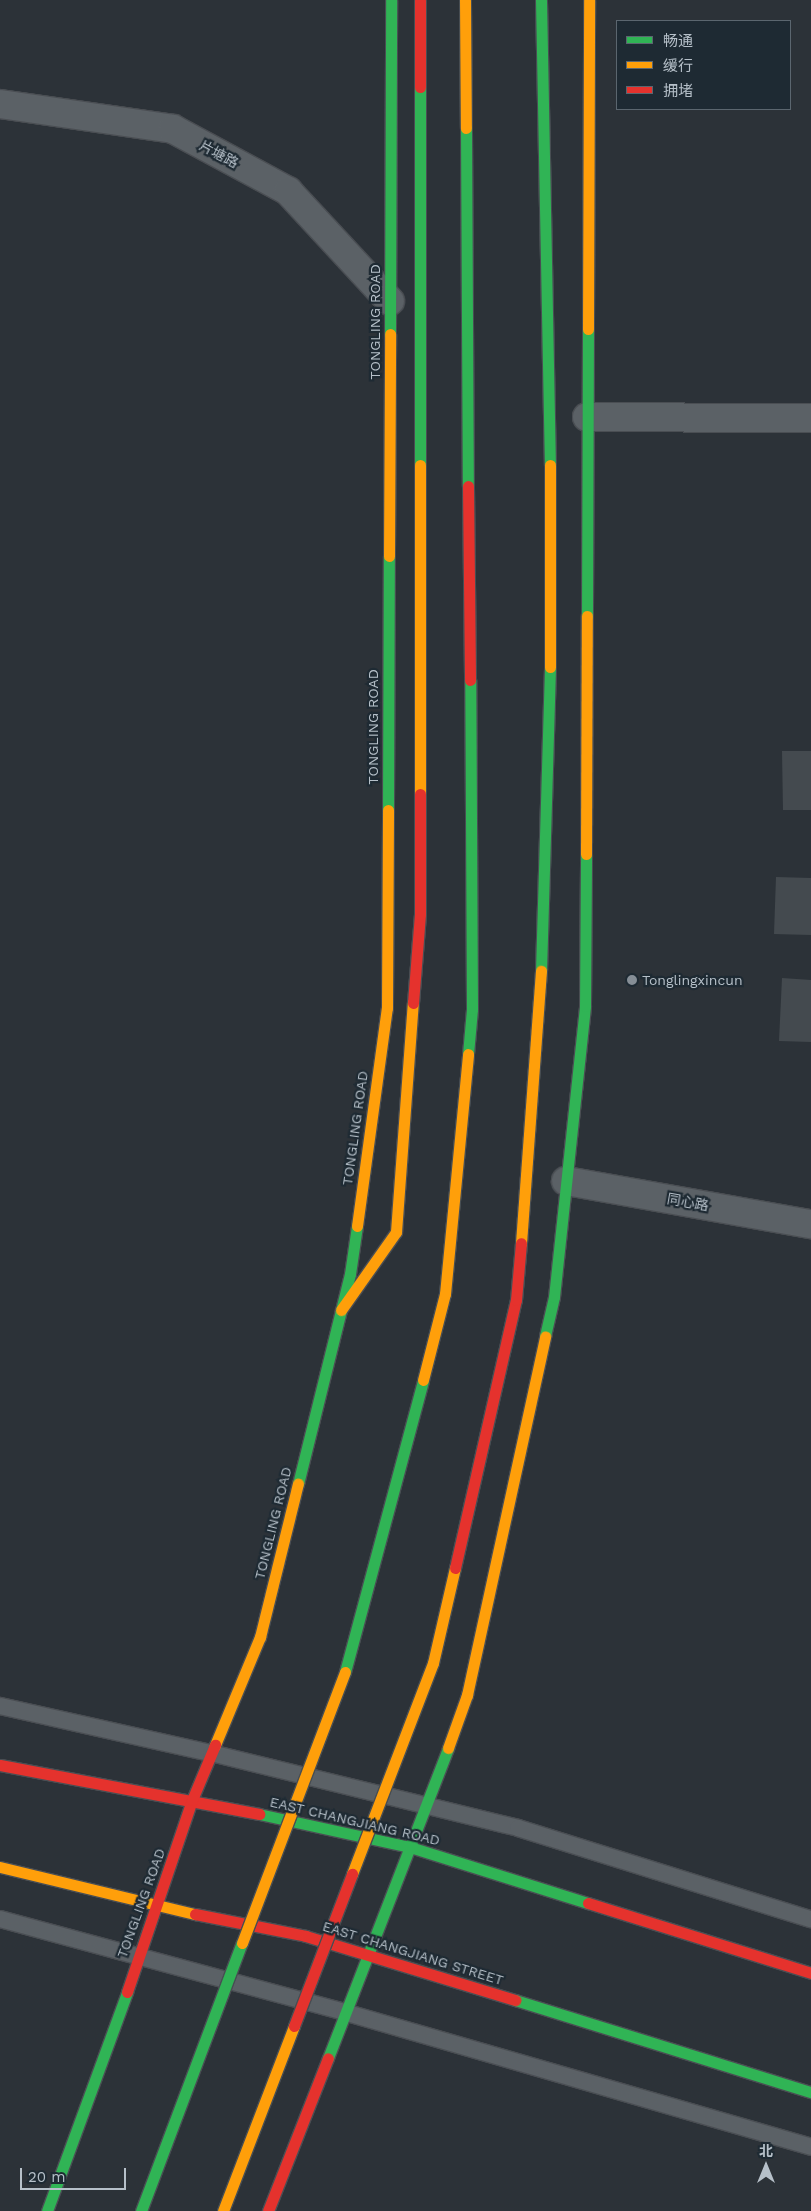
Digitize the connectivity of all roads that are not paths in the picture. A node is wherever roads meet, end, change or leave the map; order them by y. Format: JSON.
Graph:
{"nodes":[{"id":1,"x":391,"y":0,"type":"edge"},
{"id":2,"x":420,"y":0,"type":"edge"},
{"id":3,"x":465,"y":0,"type":"edge"},
{"id":4,"x":541,"y":0,"type":"edge"},
{"id":5,"x":589,"y":0,"type":"edge"},
{"id":6,"x":0,"y":104,"type":"edge"},
{"id":7,"x":390,"y":301,"type":"junction"},
{"id":8,"x":587,"y":417,"type":"junction"},
{"id":9,"x":811,"y":418,"type":"edge"},
{"id":10,"x":566,"y":1181,"type":"junction"},
{"id":11,"x":811,"y":1224,"type":"edge"},
{"id":12,"x":341,"y":1310,"type":"junction"},
{"id":13,"x":0,"y":1706,"type":"edge"},
{"id":14,"x":211,"y":1753,"type":"junction"},
{"id":15,"x":0,"y":1765,"type":"edge"},
{"id":16,"x":192,"y":1800,"type":"junction"},
{"id":17,"x":428,"y":1805,"type":"junction"},
{"id":18,"x":410,"y":1847,"type":"junction"},
{"id":19,"x":0,"y":1867,"type":"edge"},
{"id":20,"x":158,"y":1907,"type":"junction"},
{"id":21,"x":0,"y":1919,"type":"edge"},
{"id":22,"x":811,"y":1919,"type":"edge"},
{"id":23,"x":367,"y":1953,"type":"junction"},
{"id":24,"x":137,"y":1957,"type":"junction"},
{"id":25,"x":811,"y":1973,"type":"edge"},
{"id":26,"x":344,"y":2012,"type":"junction"},
{"id":27,"x":811,"y":2092,"type":"edge"},
{"id":28,"x":811,"y":2147,"type":"edge"},
{"id":29,"x":47,"y":2211,"type":"edge"},
{"id":30,"x":141,"y":2211,"type":"edge"},
{"id":31,"x":223,"y":2211,"type":"edge"},
{"id":32,"x":268,"y":2211,"type":"edge"}],
"edges":[{"from":1,"to":7,"type":"main road","name":"TONGLING ROAD"},
{"from":2,"to":12,"type":"main road"},
{"from":3,"to":30,"type":"main road","bridge":true},
{"from":4,"to":31,"type":"main road","bridge":true},
{"from":5,"to":8,"type":"main road"},
{"from":6,"to":7,"type":"street","name":"片塘路"},
{"from":7,"to":12,"type":"main road","name":"TONGLING ROAD"},
{"from":8,"to":9,"type":"street"},
{"from":8,"to":10,"type":"main road"},
{"from":10,"to":11,"type":"street","name":"同心路"},
{"from":10,"to":17,"type":"main road"},
{"from":12,"to":14,"type":"main road","name":"TONGLING ROAD"},
{"from":13,"to":14,"type":"lane"},
{"from":14,"to":16,"type":"main road","name":"TONGLING ROAD"},
{"from":14,"to":17,"type":"lane"},
{"from":15,"to":16,"type":"main road","name":"EAST CHANGJIANG ROAD"},
{"from":16,"to":18,"type":"main road","name":"EAST CHANGJIANG ROAD"},
{"from":16,"to":20,"type":"main road","name":"TONGLING ROAD"},
{"from":17,"to":18,"type":"main road"},
{"from":17,"to":22,"type":"lane"},
{"from":18,"to":23,"type":"main road"},
{"from":18,"to":25,"type":"main road","name":"EAST CHANGJIANG ROAD"},
{"from":19,"to":20,"type":"main road","name":"EAST CHANGJIANG STREET"},
{"from":20,"to":23,"type":"main road","name":"EAST CHANGJIANG STREET"},
{"from":20,"to":24,"type":"main road","name":"TONGLING ROAD"},
{"from":21,"to":24,"type":"lane"},
{"from":23,"to":26,"type":"main road"},
{"from":23,"to":27,"type":"main road","name":"EAST CHANGJIANG STREET"},
{"from":24,"to":26,"type":"lane"},
{"from":24,"to":29,"type":"main road","name":"TONGLING ROAD"},
{"from":26,"to":28,"type":"lane"},
{"from":26,"to":32,"type":"main road"}]}
